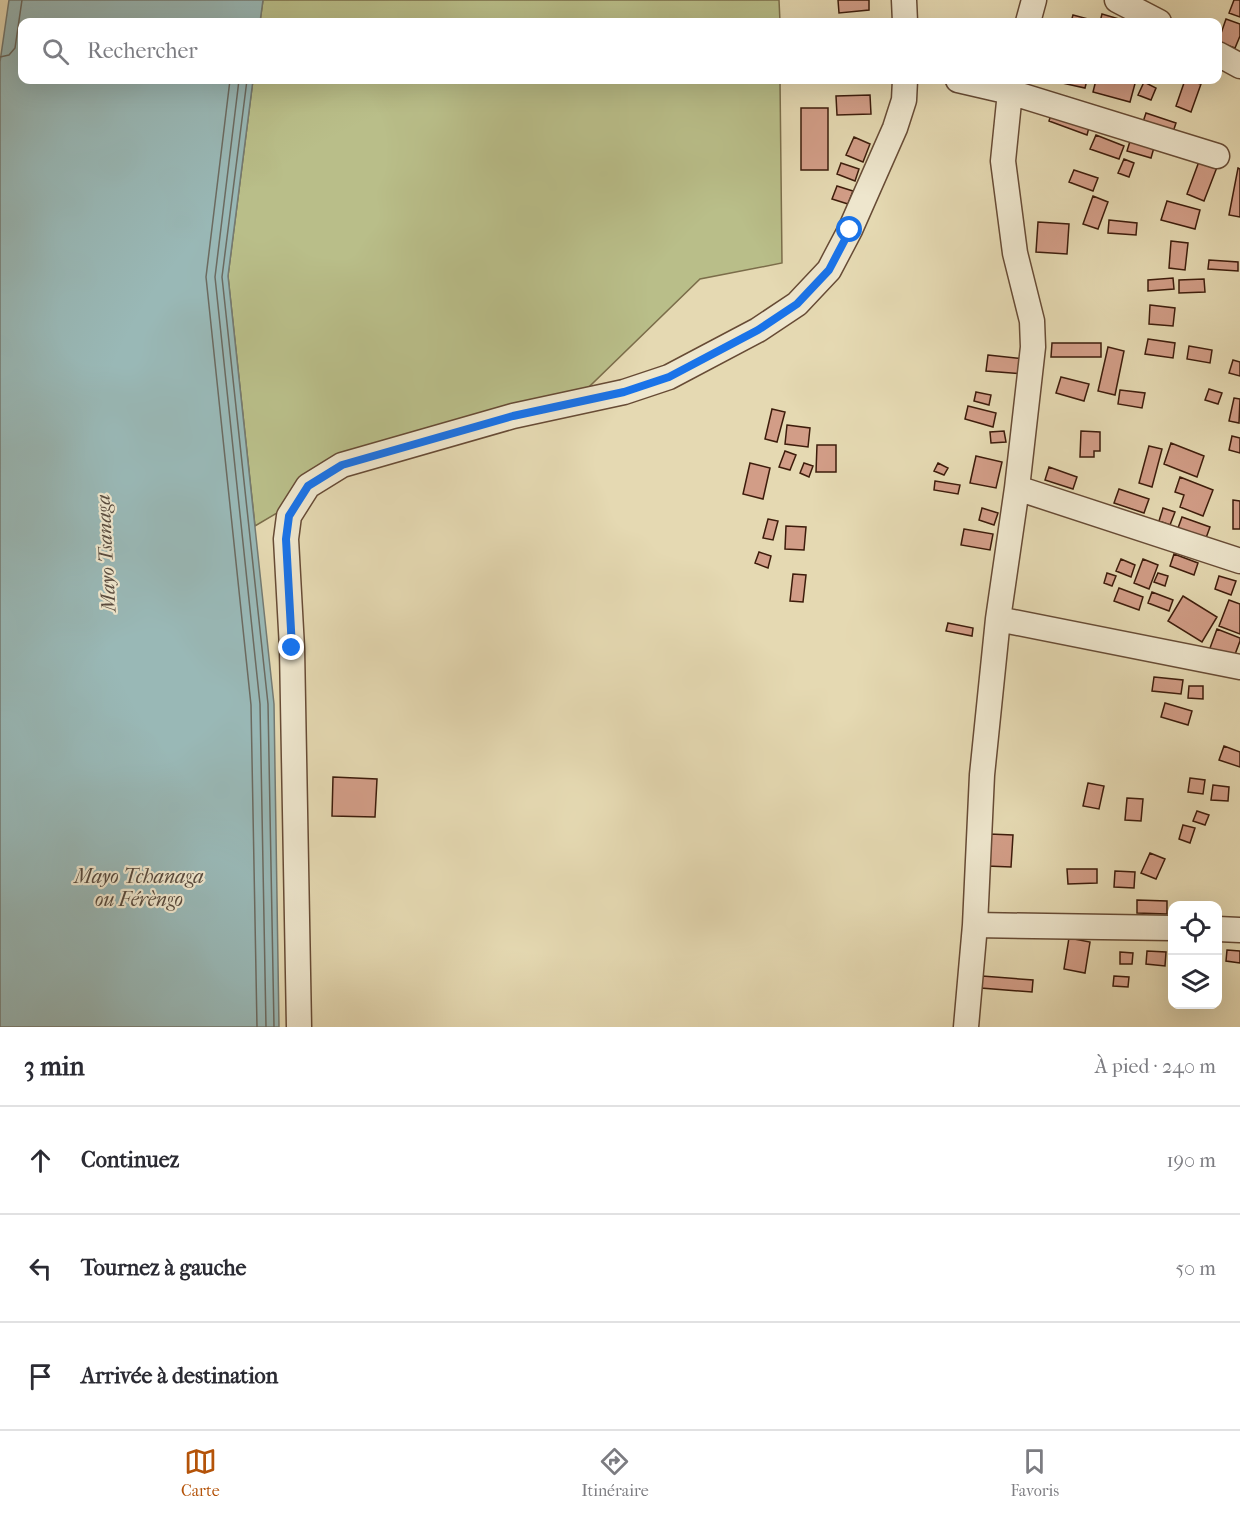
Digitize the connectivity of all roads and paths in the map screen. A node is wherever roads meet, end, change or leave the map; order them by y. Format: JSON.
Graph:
{"nodes":[{"id":1,"x":904,"y":0,"type":"edge"},
{"id":2,"x":1034,"y":0,"type":"edge"},
{"id":3,"x":1117,"y":0,"type":"edge"},
{"id":4,"x":905,"y":18,"type":"edge"},
{"id":5,"x":1029,"y":18,"type":"edge"},
{"id":6,"x":1151,"y":18,"type":"edge"},
{"id":7,"x":1222,"y":56,"type":"edge"},
{"id":8,"x":1240,"y":66,"type":"edge"},
{"id":9,"x":905,"y":84,"type":"edge"},
{"id":10,"x":994,"y":84,"type":"edge"},
{"id":11,"x":1012,"y":86,"type":"edge"},
{"id":12,"x":1217,"y":156,"type":"dead end"},
{"id":13,"x":1017,"y":488,"type":"junction"},
{"id":14,"x":1240,"y":561,"type":"edge"},
{"id":15,"x":998,"y":620,"type":"junction"},
{"id":16,"x":1240,"y":667,"type":"edge"},
{"id":17,"x":975,"y":925,"type":"junction"},
{"id":18,"x":1168,"y":928,"type":"edge"},
{"id":19,"x":1222,"y":929,"type":"edge"},
{"id":20,"x":1240,"y":930,"type":"edge"},
{"id":21,"x":300,"y":1027,"type":"edge"},
{"id":22,"x":966,"y":1027,"type":"edge"}],
"edges":[{"from":1,"to":4,"type":"street"},
{"from":2,"to":5,"type":"street"},
{"from":3,"to":6,"type":"street"},
{"from":7,"to":8,"type":"street"},
{"from":9,"to":21,"type":"street"},
{"from":10,"to":11,"type":"street"},
{"from":11,"to":12,"type":"street"},
{"from":11,"to":13,"type":"street"},
{"from":13,"to":14,"type":"street"},
{"from":13,"to":15,"type":"street"},
{"from":15,"to":16,"type":"street"},
{"from":15,"to":17,"type":"street"},
{"from":17,"to":18,"type":"street"},
{"from":17,"to":22,"type":"street"},
{"from":19,"to":20,"type":"street"}]}
